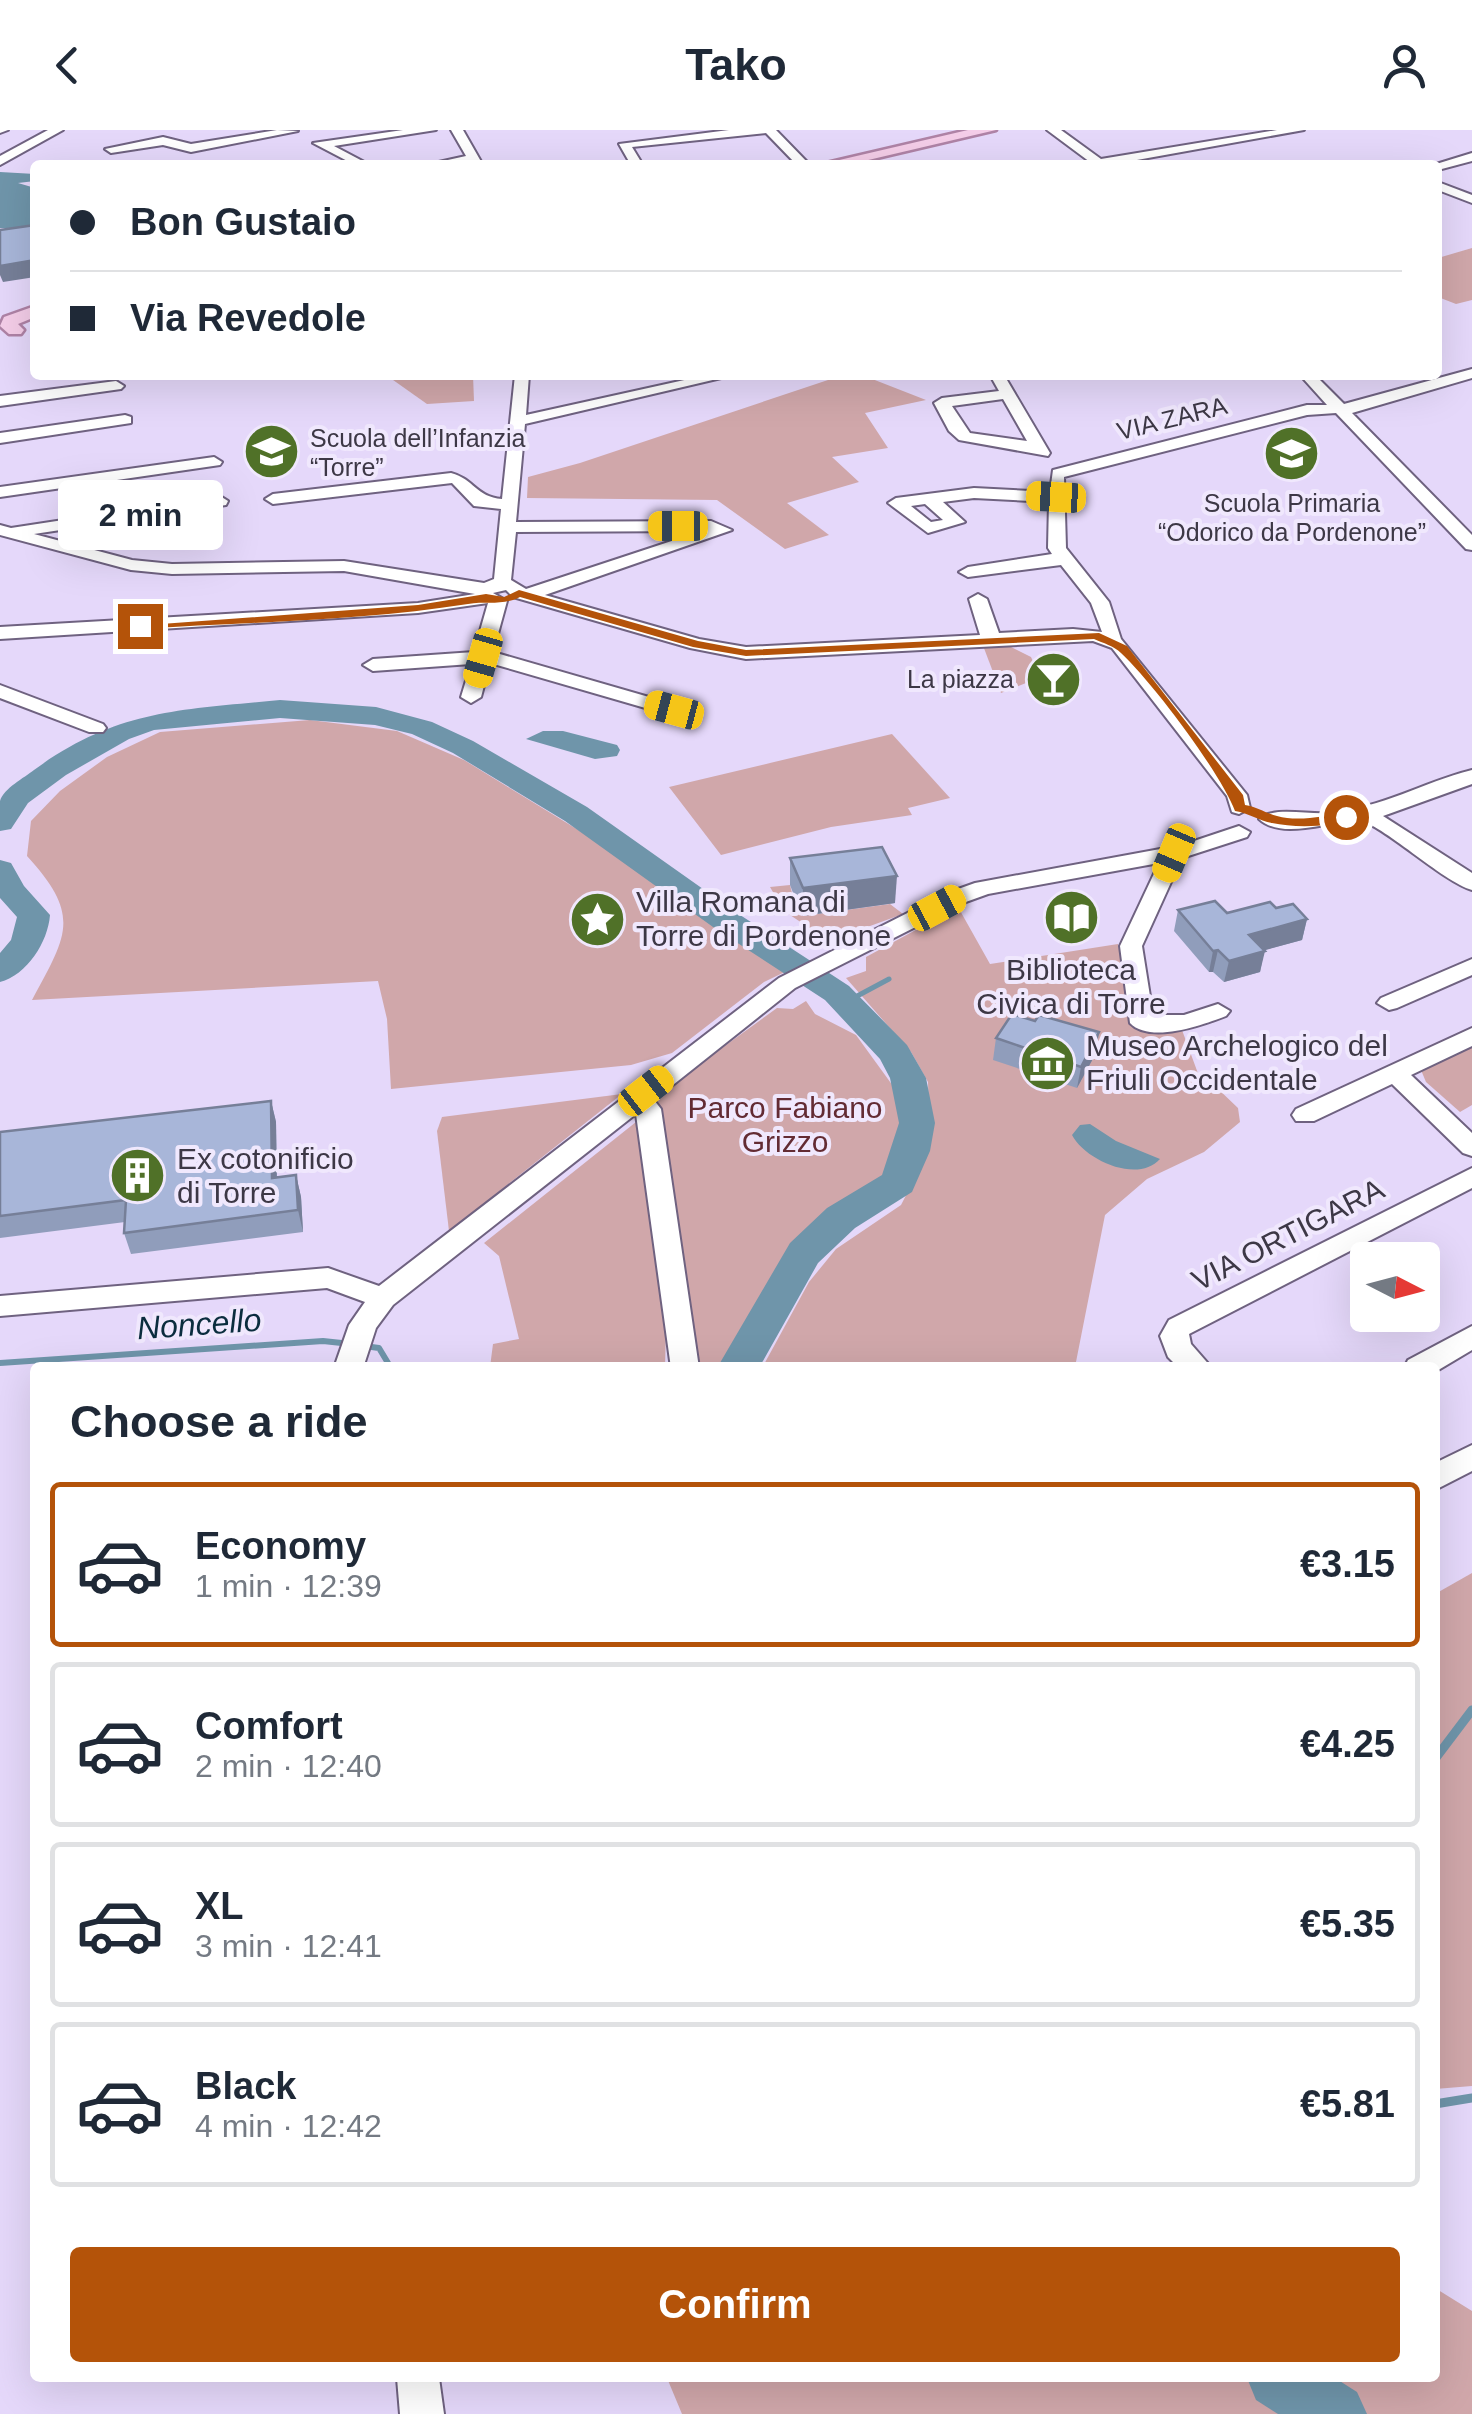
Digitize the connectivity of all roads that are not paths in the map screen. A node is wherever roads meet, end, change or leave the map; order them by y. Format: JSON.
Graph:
{"nodes":[{"id":1,"x":57,"y":130,"type":"edge"},
{"id":2,"x":292,"y":130,"type":"edge"},
{"id":3,"x":430,"y":130,"type":"edge"},
{"id":4,"x":456,"y":130,"type":"edge"},
{"id":5,"x":610,"y":130,"type":"edge"},
{"id":6,"x":766,"y":130,"type":"edge"},
{"id":7,"x":989,"y":130,"type":"edge"},
{"id":8,"x":1053,"y":130,"type":"edge"},
{"id":9,"x":1298,"y":130,"type":"edge"},
{"id":10,"x":322,"y":144,"type":"junction"},
{"id":11,"x":624,"y":144,"type":"junction"},
{"id":12,"x":111,"y":149,"type":"dead end"},
{"id":13,"x":1472,"y":156,"type":"edge"},
{"id":14,"x":0,"y":160,"type":"edge"},
{"id":15,"x":354,"y":160,"type":"edge"},
{"id":16,"x":474,"y":160,"type":"edge"},
{"id":17,"x":635,"y":160,"type":"edge"},
{"id":18,"x":799,"y":160,"type":"edge"},
{"id":19,"x":849,"y":160,"type":"edge"},
{"id":20,"x":1094,"y":160,"type":"edge"},
{"id":21,"x":1123,"y":160,"type":"edge"},
{"id":22,"x":1456,"y":161,"type":"junction"},
{"id":23,"x":1442,"y":165,"type":"edge"},
{"id":24,"x":1472,"y":166,"type":"edge"},
{"id":25,"x":1442,"y":188,"type":"edge"},
{"id":26,"x":1472,"y":199,"type":"edge"},
{"id":27,"x":30,"y":314,"type":"edge"},
{"id":28,"x":7,"y":326,"type":"edge"},
{"id":29,"x":1472,"y":373,"type":"edge"},
{"id":30,"x":522,"y":380,"type":"edge"},
{"id":31,"x":704,"y":380,"type":"edge"},
{"id":32,"x":1001,"y":380,"type":"edge"},
{"id":33,"x":1312,"y":380,"type":"edge"},
{"id":34,"x":116,"y":386,"type":"dead end"},
{"id":35,"x":1009,"y":394,"type":"junction"},
{"id":36,"x":0,"y":401,"type":"edge"},
{"id":37,"x":1340,"y":410,"type":"junction"},
{"id":38,"x":126,"y":420,"type":"dead end"},
{"id":39,"x":519,"y":421,"type":"junction"},
{"id":40,"x":0,"y":438,"type":"edge"},
{"id":41,"x":1038,"y":447,"type":"junction"},
{"id":42,"x":214,"y":462,"type":"dead end"},
{"id":43,"x":1059,"y":473,"type":"junction"},
{"id":44,"x":0,"y":492,"type":"edge"},
{"id":45,"x":1056,"y":497,"type":"junction"},
{"id":46,"x":273,"y":499,"type":"dead end"},
{"id":47,"x":930,"y":500,"type":"dead end"},
{"id":48,"x":220,"y":501,"type":"dead end"},
{"id":49,"x":510,"y":504,"type":"junction"},
{"id":50,"x":508,"y":527,"type":"junction"},
{"id":51,"x":3,"y":531,"type":"edge"},
{"id":52,"x":1472,"y":546,"type":"edge"},
{"id":53,"x":1066,"y":561,"type":"junction"},
{"id":54,"x":968,"y":572,"type":"dead end"},
{"id":55,"x":503,"y":593,"type":"junction"},
{"id":56,"x":978,"y":599,"type":"dead end"},
{"id":57,"x":0,"y":633,"type":"edge"},
{"id":58,"x":991,"y":639,"type":"junction"},
{"id":59,"x":1112,"y":640,"type":"junction"},
{"id":60,"x":483,"y":658,"type":"junction"},
{"id":61,"x":373,"y":665,"type":"dead end"},
{"id":62,"x":2,"y":693,"type":"edge"},
{"id":63,"x":471,"y":697,"type":"dead end"},
{"id":64,"x":674,"y":710,"type":"dead end"},
{"id":65,"x":96,"y":728,"type":"dead end"},
{"id":66,"x":1472,"y":776,"type":"edge"},
{"id":67,"x":1366,"y":814,"type":"junction"},
{"id":68,"x":1239,"y":820,"type":"junction"},
{"id":69,"x":1174,"y":853,"type":"junction"},
{"id":70,"x":1472,"y":883,"type":"edge"},
{"id":71,"x":1472,"y":966,"type":"edge"},
{"id":72,"x":1389,"y":1003,"type":"dead end"},
{"id":73,"x":1218,"y":1011,"type":"dead end"},
{"id":74,"x":1472,"y":1036,"type":"edge"},
{"id":75,"x":1397,"y":1072,"type":"junction"},
{"id":76,"x":637,"y":1098,"type":"junction"},
{"id":77,"x":1305,"y":1115,"type":"dead end"},
{"id":78,"x":1472,"y":1147,"type":"edge"},
{"id":79,"x":1472,"y":1177,"type":"edge"},
{"id":80,"x":383,"y":1298,"type":"junction"},
{"id":81,"x":0,"y":1306,"type":"edge"},
{"id":82,"x":1472,"y":1336,"type":"edge"},
{"id":83,"x":349,"y":1362,"type":"edge"},
{"id":84,"x":684,"y":1362,"type":"edge"},
{"id":85,"x":1192,"y":1362,"type":"edge"},
{"id":86,"x":1428,"y":1362,"type":"edge"},
{"id":87,"x":1472,"y":1458,"type":"edge"},
{"id":88,"x":1440,"y":1475,"type":"edge"},
{"id":89,"x":418,"y":2382,"type":"edge"},
{"id":90,"x":422,"y":2414,"type":"edge"}],
"edges":[{"from":1,"to":14,"type":"street"},
{"from":2,"to":10,"type":"street"},
{"from":2,"to":12,"type":"street"},
{"from":3,"to":10,"type":"street"},
{"from":4,"to":16,"type":"street"},
{"from":5,"to":11,"type":"street"},
{"from":6,"to":11,"type":"street"},
{"from":6,"to":18,"type":"street"},
{"from":7,"to":19,"type":"main road"},
{"from":8,"to":20,"type":"street"},
{"from":9,"to":21,"type":"street"},
{"from":10,"to":15,"type":"street"},
{"from":11,"to":17,"type":"street"},
{"from":13,"to":22,"type":"street"},
{"from":22,"to":23,"type":"street"},
{"from":22,"to":24,"type":"street"},
{"from":25,"to":26,"type":"street"},
{"from":27,"to":28,"type":"main road"},
{"from":29,"to":37,"type":"street","name":"VIA ZARA"},
{"from":30,"to":39,"type":"street"},
{"from":31,"to":39,"type":"street"},
{"from":32,"to":35,"type":"street"},
{"from":33,"to":37,"type":"street"},
{"from":34,"to":36,"type":"street"},
{"from":35,"to":41,"type":"street"},
{"from":35,"to":41,"type":"street"},
{"from":37,"to":43,"type":"street","name":"VIA ZARA"},
{"from":37,"to":52,"type":"street"},
{"from":38,"to":40,"type":"street"},
{"from":39,"to":49,"type":"street"},
{"from":41,"to":43,"type":"street"},
{"from":42,"to":44,"type":"street"},
{"from":43,"to":45,"type":"street"},
{"from":45,"to":47,"type":"street"},
{"from":45,"to":53,"type":"street"},
{"from":46,"to":49,"type":"street"},
{"from":48,"to":51,"type":"street"},
{"from":49,"to":50,"type":"street"},
{"from":50,"to":55,"type":"street"},
{"from":50,"to":55,"type":"street"},
{"from":51,"to":55,"type":"street"},
{"from":53,"to":54,"type":"street"},
{"from":53,"to":59,"type":"street"},
{"from":55,"to":57,"type":"street"},
{"from":55,"to":58,"type":"street"},
{"from":55,"to":60,"type":"street"},
{"from":56,"to":58,"type":"street"},
{"from":58,"to":59,"type":"street"},
{"from":59,"to":68,"type":"street"},
{"from":60,"to":61,"type":"street"},
{"from":60,"to":63,"type":"street"},
{"from":60,"to":64,"type":"street"},
{"from":62,"to":65,"type":"street"},
{"from":66,"to":67,"type":"street"},
{"from":67,"to":68,"type":"street"},
{"from":67,"to":70,"type":"street"},
{"from":68,"to":69,"type":"street"},
{"from":69,"to":73,"type":"street"},
{"from":69,"to":76,"type":"street"},
{"from":71,"to":72,"type":"street"},
{"from":74,"to":75,"type":"street"},
{"from":75,"to":77,"type":"street"},
{"from":75,"to":78,"type":"street"},
{"from":76,"to":80,"type":"street"},
{"from":76,"to":84,"type":"street"},
{"from":79,"to":85,"type":"street","name":"VIA ORTIGARA"},
{"from":80,"to":81,"type":"street"},
{"from":80,"to":83,"type":"street"},
{"from":82,"to":86,"type":"street"},
{"from":87,"to":88,"type":"street"},
{"from":89,"to":90,"type":"street"}]}
